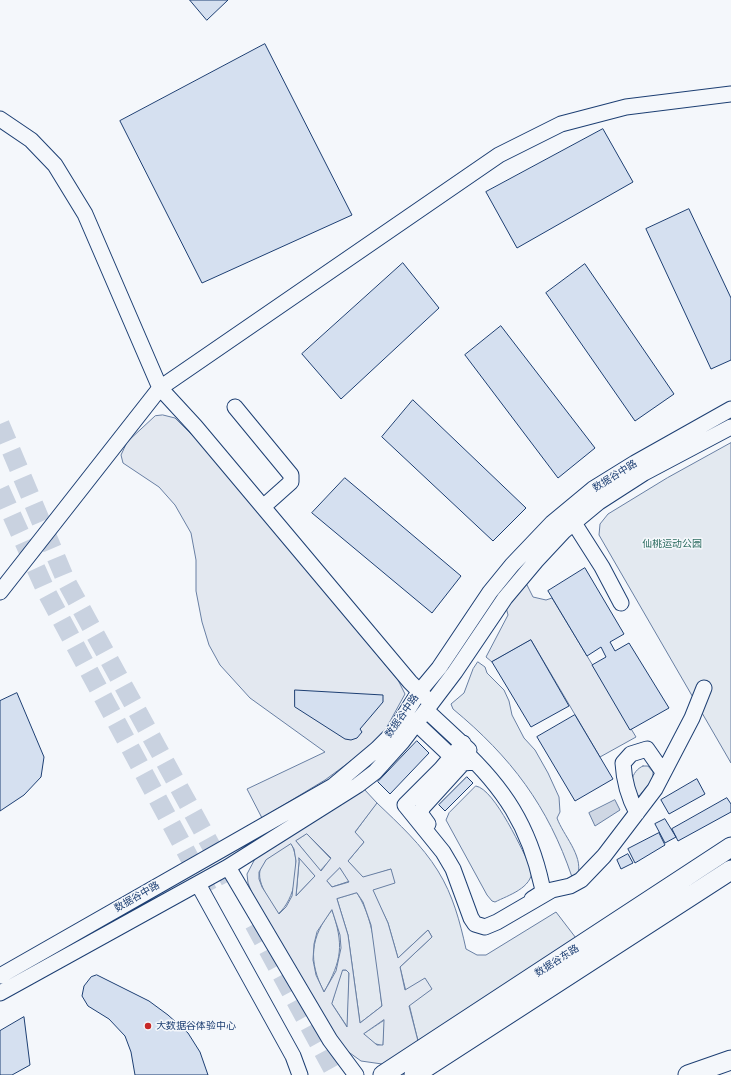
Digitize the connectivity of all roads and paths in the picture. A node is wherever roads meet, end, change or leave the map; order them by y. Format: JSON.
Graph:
{"nodes":[{"id":1,"x":731,"y":94,"type":"edge"},
{"id":2,"x":0,"y":118,"type":"edge"},
{"id":3,"x":160,"y":388,"type":"junction"},
{"id":4,"x":235,"y":407,"type":"dead end"},
{"id":5,"x":731,"y":409,"type":"edge"},
{"id":6,"x":731,"y":427,"type":"edge"},
{"id":7,"x":263,"y":507,"type":"junction"},
{"id":8,"x":574,"y":523,"type":"junction"},
{"id":9,"x":0,"y":592,"type":"edge"},
{"id":10,"x":621,"y":603,"type":"dead end"},
{"id":11,"x":704,"y":688,"type":"dead end"},
{"id":12,"x":419,"y":692,"type":"junction"},
{"id":13,"x":428,"y":706,"type":"junction"},
{"id":14,"x":416,"y":723,"type":"junction"},
{"id":15,"x":463,"y":753,"type":"junction"},
{"id":16,"x":664,"y":772,"type":"junction"},
{"id":17,"x":637,"y":813,"type":"junction"},
{"id":18,"x":731,"y":847,"type":"edge"},
{"id":19,"x":228,"y":867,"type":"junction"},
{"id":20,"x":731,"y":870,"type":"edge"},
{"id":21,"x":198,"y":884,"type":"junction"},
{"id":22,"x":552,"y":890,"type":"junction"},
{"id":23,"x":0,"y":976,"type":"edge"},
{"id":24,"x":0,"y":993,"type":"edge"},
{"id":25,"x":731,"y":1060,"type":"edge"},
{"id":26,"x":300,"y":1075,"type":"edge"},
{"id":27,"x":356,"y":1075,"type":"edge"},
{"id":28,"x":383,"y":1075,"type":"edge"},
{"id":29,"x":414,"y":1075,"type":"edge"},
{"id":30,"x":688,"y":1075,"type":"edge"}],
"edges":[{"from":1,"to":3,"type":"street"},
{"from":2,"to":3,"type":"street"},
{"from":3,"to":7,"type":"street"},
{"from":3,"to":9,"type":"street"},
{"from":4,"to":7,"type":"street"},
{"from":5,"to":12,"type":"street","name":"数据谷中路"},
{"from":6,"to":8,"type":"street","name":"数据谷中路"},
{"from":7,"to":12,"type":"street"},
{"from":8,"to":10,"type":"street"},
{"from":8,"to":13,"type":"street","name":"数据谷中路"},
{"from":11,"to":16,"type":"street"},
{"from":12,"to":13,"type":"street"},
{"from":12,"to":23,"type":"street","name":"数据谷中路"},
{"from":13,"to":14,"type":"street","name":"数据谷中路"},
{"from":13,"to":15,"type":"street"},
{"from":14,"to":15,"type":"street"},
{"from":14,"to":19,"type":"street","name":"数据谷中路"},
{"from":15,"to":15,"type":"street"},
{"from":15,"to":22,"type":"street"},
{"from":15,"to":22,"type":"street"},
{"from":16,"to":17,"type":"street"},
{"from":16,"to":17,"type":"street"},
{"from":17,"to":22,"type":"street"},
{"from":18,"to":28,"type":"main road","name":"数据谷东路"},
{"from":19,"to":21,"type":"street","name":"数据谷中路"},
{"from":19,"to":27,"type":"street"},
{"from":20,"to":29,"type":"main road","name":"数据谷东路"},
{"from":21,"to":24,"type":"street","name":"数据谷中路"},
{"from":21,"to":26,"type":"street"},
{"from":25,"to":30,"type":"main road"}]}
